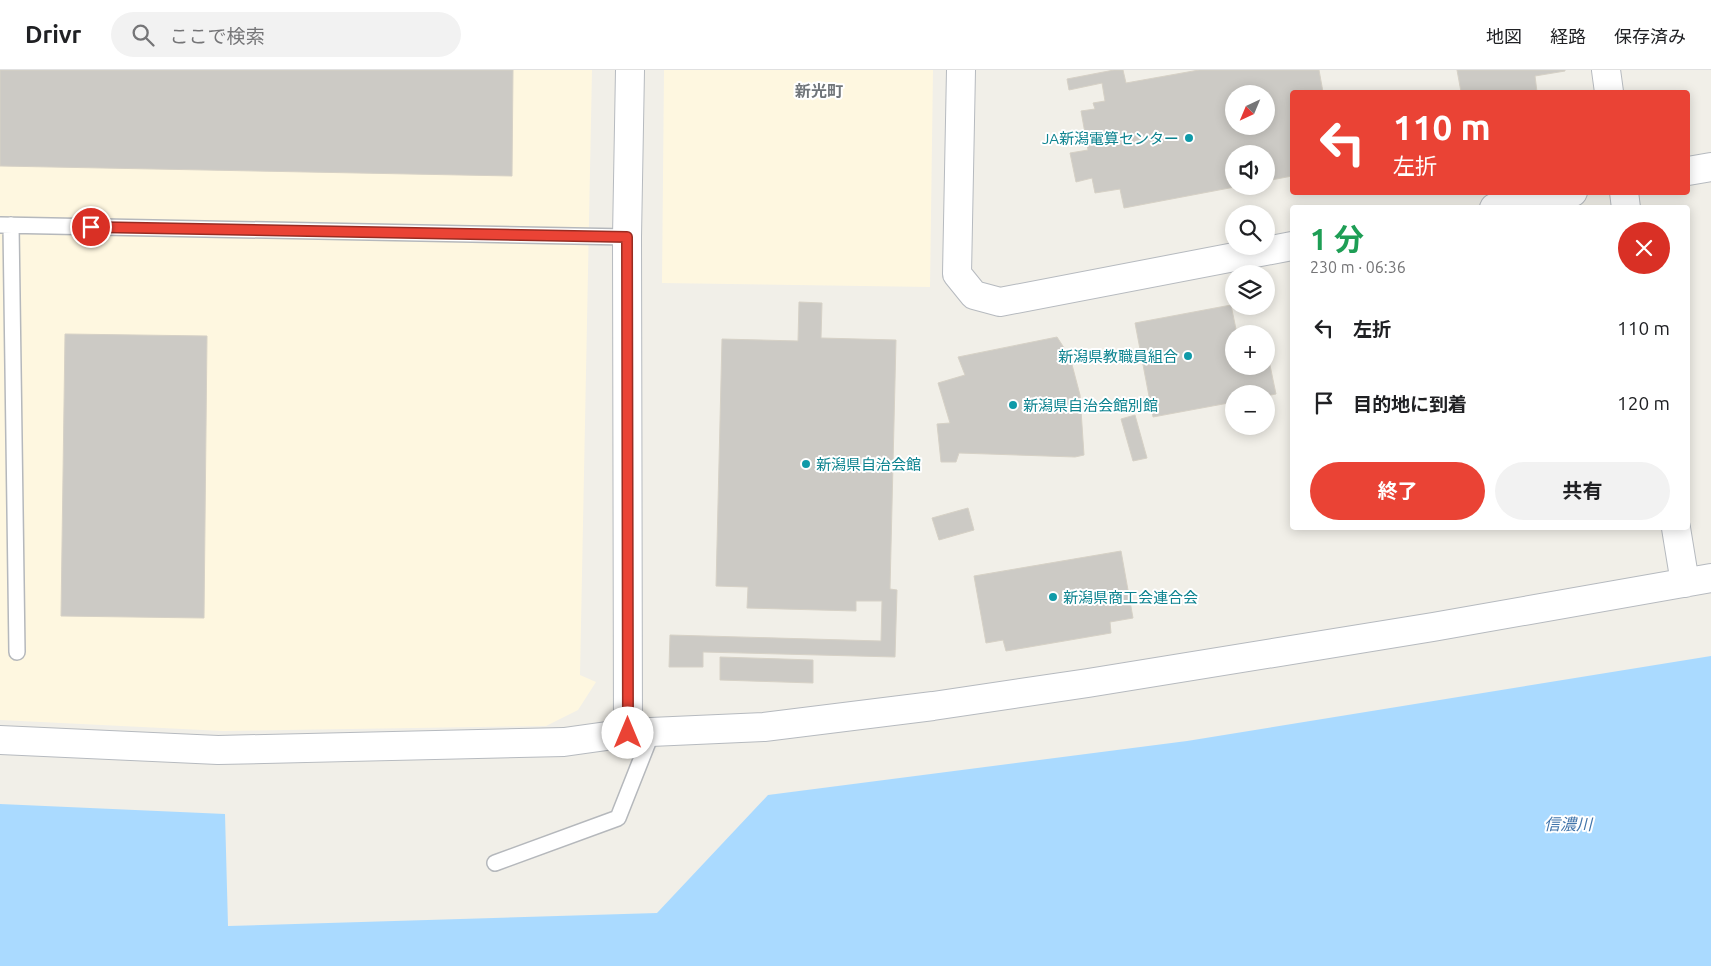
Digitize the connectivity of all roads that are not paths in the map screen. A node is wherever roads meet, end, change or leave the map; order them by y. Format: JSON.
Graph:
{"nodes":[{"id":1,"x":630,"y":70,"type":"edge"},
{"id":2,"x":961,"y":70,"type":"edge"},
{"id":3,"x":1606,"y":70,"type":"edge"},
{"id":4,"x":1609,"y":90,"type":"edge"},
{"id":5,"x":1711,"y":167,"type":"edge"},
{"id":6,"x":1690,"y":171,"type":"edge"},
{"id":7,"x":1558,"y":195,"type":"edge"},
{"id":8,"x":1509,"y":205,"type":"edge"},
{"id":9,"x":6,"y":225,"type":"edge"},
{"id":10,"x":627,"y":237,"type":"junction"},
{"id":11,"x":1290,"y":246,"type":"edge"},
{"id":12,"x":1677,"y":530,"type":"edge"},
{"id":13,"x":1698,"y":581,"type":"edge"},
{"id":14,"x":17,"y":652,"type":"dead end"},
{"id":15,"x":640,"y":732,"type":"junction"},
{"id":16,"x":0,"y":740,"type":"edge"},
{"id":17,"x":495,"y":863,"type":"dead end"}],
"edges":[{"from":1,"to":10,"type":"street"},
{"from":2,"to":11,"type":"street"},
{"from":3,"to":4,"type":"street"},
{"from":5,"to":6,"type":"street"},
{"from":7,"to":8,"type":"street"},
{"from":9,"to":10,"type":"lane"},
{"from":9,"to":14,"type":"lane"},
{"from":10,"to":15,"type":"street"},
{"from":12,"to":13,"type":"street"},
{"from":13,"to":15,"type":"street"},
{"from":15,"to":16,"type":"street"},
{"from":15,"to":17,"type":"lane"}]}
